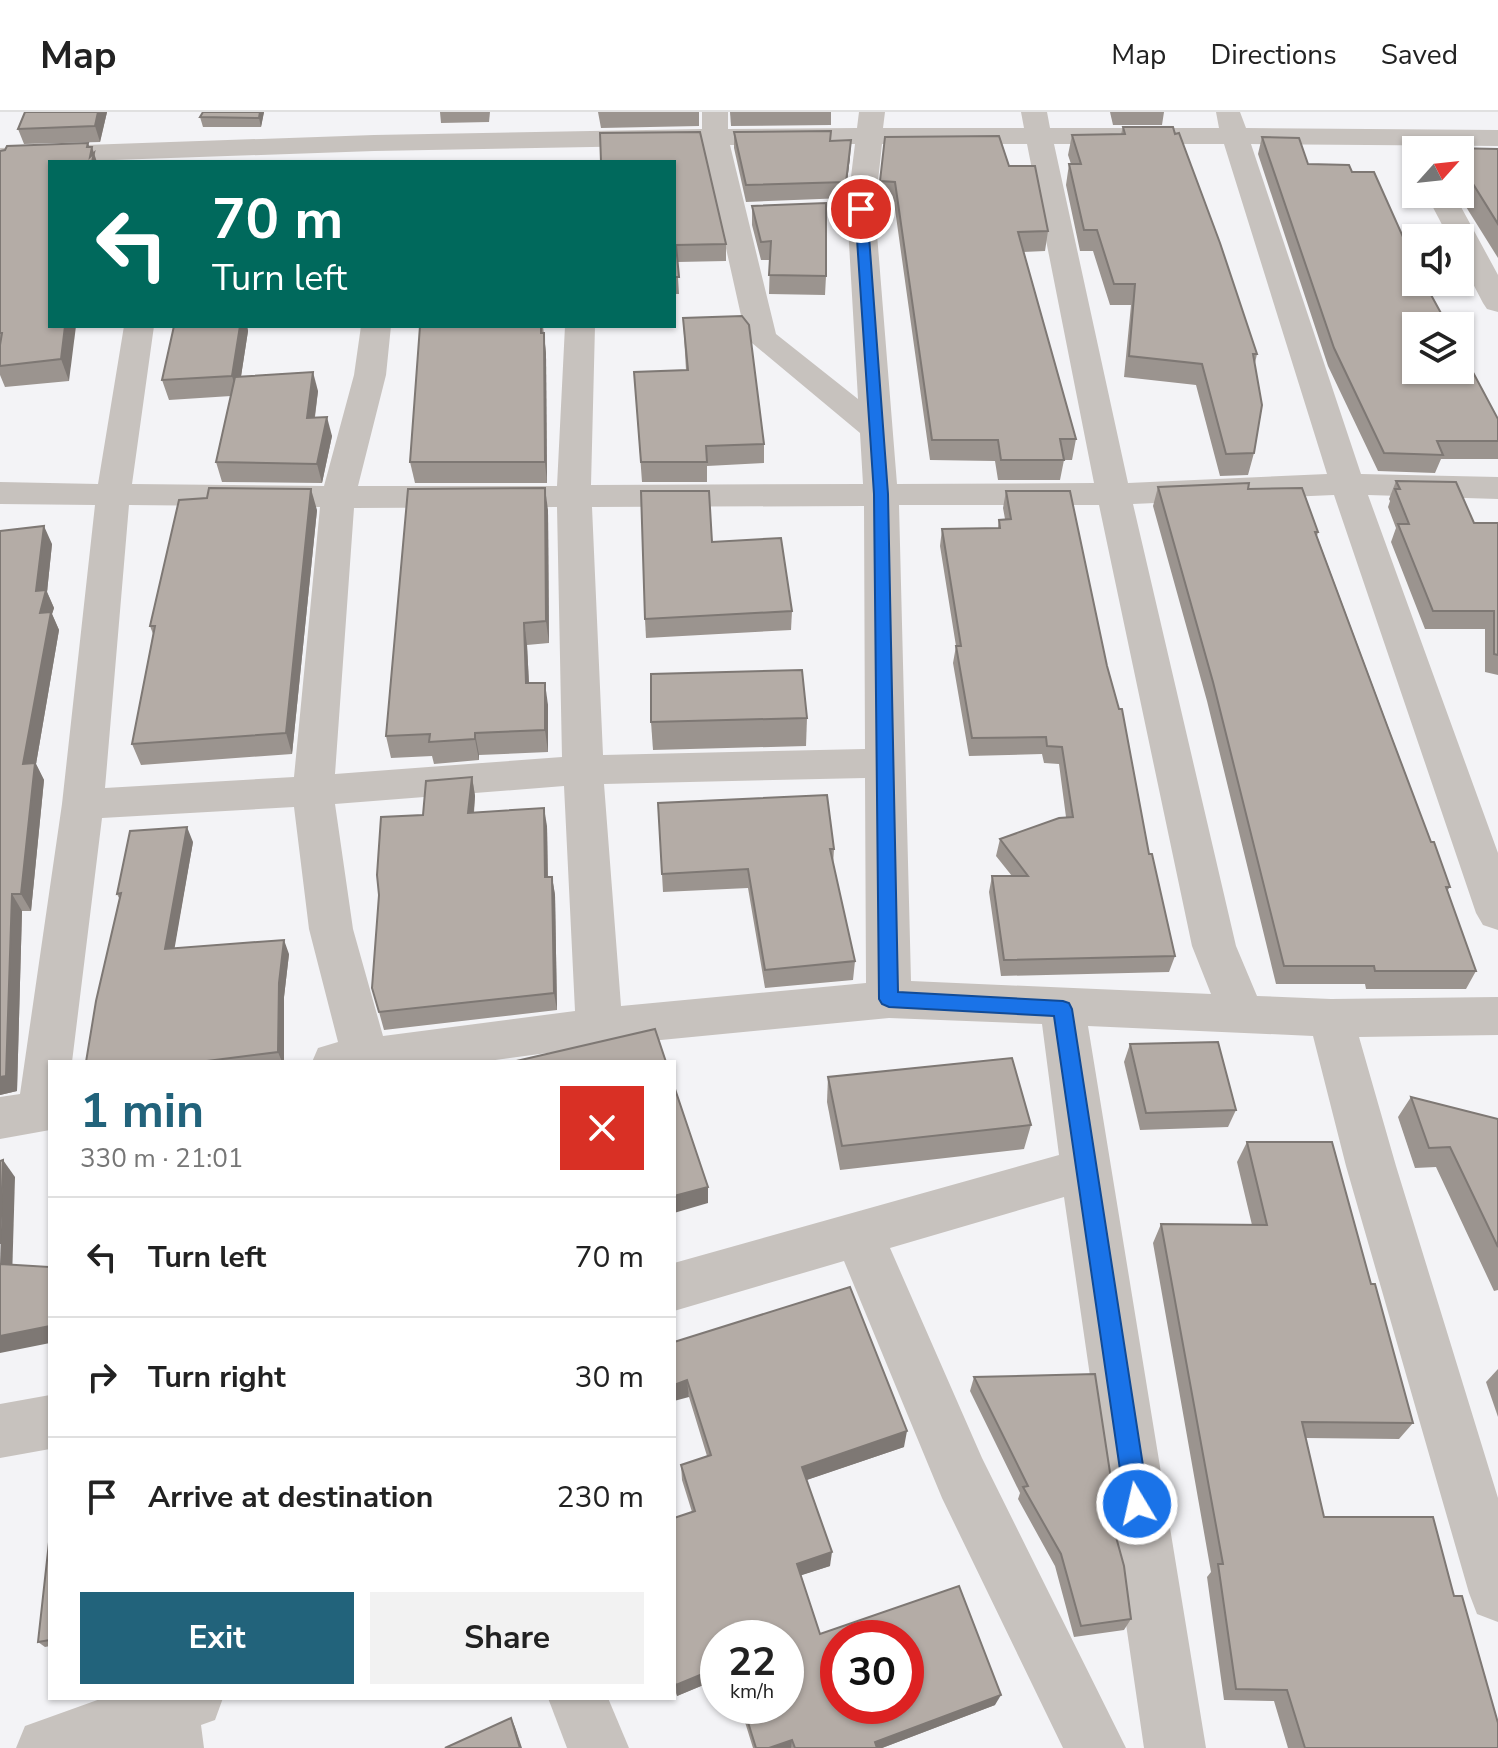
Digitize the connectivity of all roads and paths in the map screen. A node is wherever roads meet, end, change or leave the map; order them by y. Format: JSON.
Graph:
{"nodes":[{"id":1,"x":393,"y":112,"type":"edge"},
{"id":2,"x":574,"y":112,"type":"edge"},
{"id":3,"x":1395,"y":112,"type":"edge"},
{"id":4,"x":1036,"y":124,"type":"edge"},
{"id":5,"x":715,"y":125,"type":"edge"},
{"id":6,"x":872,"y":125,"type":"edge"},
{"id":7,"x":1232,"y":125,"type":"edge"},
{"id":8,"x":1408,"y":136,"type":"edge"},
{"id":9,"x":1498,"y":138,"type":"edge"},
{"id":10,"x":1474,"y":140,"type":"edge"},
{"id":11,"x":1402,"y":143,"type":"edge"},
{"id":12,"x":165,"y":145,"type":"edge"},
{"id":13,"x":573,"y":151,"type":"edge"},
{"id":14,"x":392,"y":153,"type":"edge"},
{"id":15,"x":0,"y":156,"type":"edge"},
{"id":16,"x":1447,"y":208,"type":"edge"},
{"id":17,"x":765,"y":213,"type":"edge"},
{"id":18,"x":733,"y":214,"type":"junction"},
{"id":19,"x":1498,"y":303,"type":"edge"},
{"id":20,"x":139,"y":328,"type":"edge"},
{"id":21,"x":376,"y":328,"type":"edge"},
{"id":22,"x":580,"y":328,"type":"edge"},
{"id":23,"x":876,"y":429,"type":"junction"},
{"id":24,"x":1347,"y":484,"type":"junction"},
{"id":25,"x":1498,"y":488,"type":"edge"},
{"id":26,"x":0,"y":493,"type":"edge"},
{"id":27,"x":881,"y":494,"type":"junction"},
{"id":28,"x":1115,"y":494,"type":"junction"},
{"id":29,"x":574,"y":495,"type":"junction"},
{"id":30,"x":113,"y":496,"type":"junction"},
{"id":31,"x":338,"y":497,"type":"junction"},
{"id":32,"x":887,"y":763,"type":"junction"},
{"id":33,"x":583,"y":770,"type":"junction"},
{"id":34,"x":313,"y":791,"type":"junction"},
{"id":35,"x":83,"y":804,"type":"junction"},
{"id":36,"x":1498,"y":913,"type":"edge"},
{"id":37,"x":889,"y":999,"type":"junction"},
{"id":38,"x":1063,"y":1009,"type":"junction"},
{"id":39,"x":1242,"y":1015,"type":"junction"},
{"id":40,"x":1498,"y":1016,"type":"edge"},
{"id":41,"x":1331,"y":1018,"type":"junction"},
{"id":42,"x":599,"y":1027,"type":"junction"},
{"id":43,"x":356,"y":1060,"type":"edge"},
{"id":44,"x":31,"y":1112,"type":"edge"},
{"id":45,"x":1085,"y":1169,"type":"junction"},
{"id":46,"x":859,"y":1235,"type":"junction"},
{"id":47,"x":676,"y":1286,"type":"edge"},
{"id":48,"x":48,"y":1422,"type":"edge"},
{"id":49,"x":0,"y":1431,"type":"edge"},
{"id":50,"x":1498,"y":1593,"type":"edge"},
{"id":51,"x":579,"y":1700,"type":"edge"},
{"id":52,"x":178,"y":1717,"type":"edge"},
{"id":53,"x":47,"y":1748,"type":"edge"},
{"id":54,"x":598,"y":1748,"type":"edge"},
{"id":55,"x":1095,"y":1748,"type":"edge"},
{"id":56,"x":1175,"y":1748,"type":"edge"}],
"edges":[{"from":1,"to":14,"type":"street"},
{"from":2,"to":13,"type":"street"},
{"from":3,"to":8,"type":"street"},
{"from":4,"to":6,"type":"street"},
{"from":4,"to":7,"type":"street"},
{"from":4,"to":28,"type":"street"},
{"from":5,"to":6,"type":"street"},
{"from":5,"to":13,"type":"street"},
{"from":5,"to":18,"type":"street"},
{"from":6,"to":23,"type":"street"},
{"from":7,"to":11,"type":"street"},
{"from":7,"to":24,"type":"street"},
{"from":9,"to":10,"type":"street"},
{"from":12,"to":14,"type":"street"},
{"from":12,"to":15,"type":"street"},
{"from":13,"to":14,"type":"street"},
{"from":16,"to":19,"type":"street"},
{"from":17,"to":18,"type":"street"},
{"from":18,"to":23,"type":"street"},
{"from":20,"to":30,"type":"street"},
{"from":21,"to":31,"type":"street"},
{"from":22,"to":29,"type":"street"},
{"from":23,"to":27,"type":"street"},
{"from":24,"to":25,"type":"street"},
{"from":24,"to":28,"type":"street"},
{"from":24,"to":36,"type":"street"},
{"from":26,"to":30,"type":"street"},
{"from":27,"to":28,"type":"street"},
{"from":27,"to":29,"type":"street"},
{"from":27,"to":32,"type":"street"},
{"from":28,"to":39,"type":"street"},
{"from":29,"to":31,"type":"street"},
{"from":29,"to":33,"type":"street"},
{"from":30,"to":31,"type":"street"},
{"from":30,"to":35,"type":"street"},
{"from":31,"to":34,"type":"street"},
{"from":32,"to":33,"type":"street"},
{"from":32,"to":37,"type":"street"},
{"from":33,"to":34,"type":"street"},
{"from":33,"to":42,"type":"street"},
{"from":34,"to":35,"type":"street"},
{"from":34,"to":43,"type":"street"},
{"from":35,"to":44,"type":"street"},
{"from":37,"to":38,"type":"street"},
{"from":37,"to":42,"type":"street"},
{"from":38,"to":39,"type":"street"},
{"from":38,"to":45,"type":"street"},
{"from":39,"to":41,"type":"street"},
{"from":40,"to":41,"type":"street"},
{"from":41,"to":50,"type":"street"},
{"from":42,"to":43,"type":"street"},
{"from":45,"to":46,"type":"street"},
{"from":45,"to":56,"type":"street"},
{"from":46,"to":47,"type":"street"},
{"from":46,"to":55,"type":"street"},
{"from":48,"to":49,"type":"street"},
{"from":51,"to":54,"type":"street"},
{"from":52,"to":53,"type":"street"}]}
